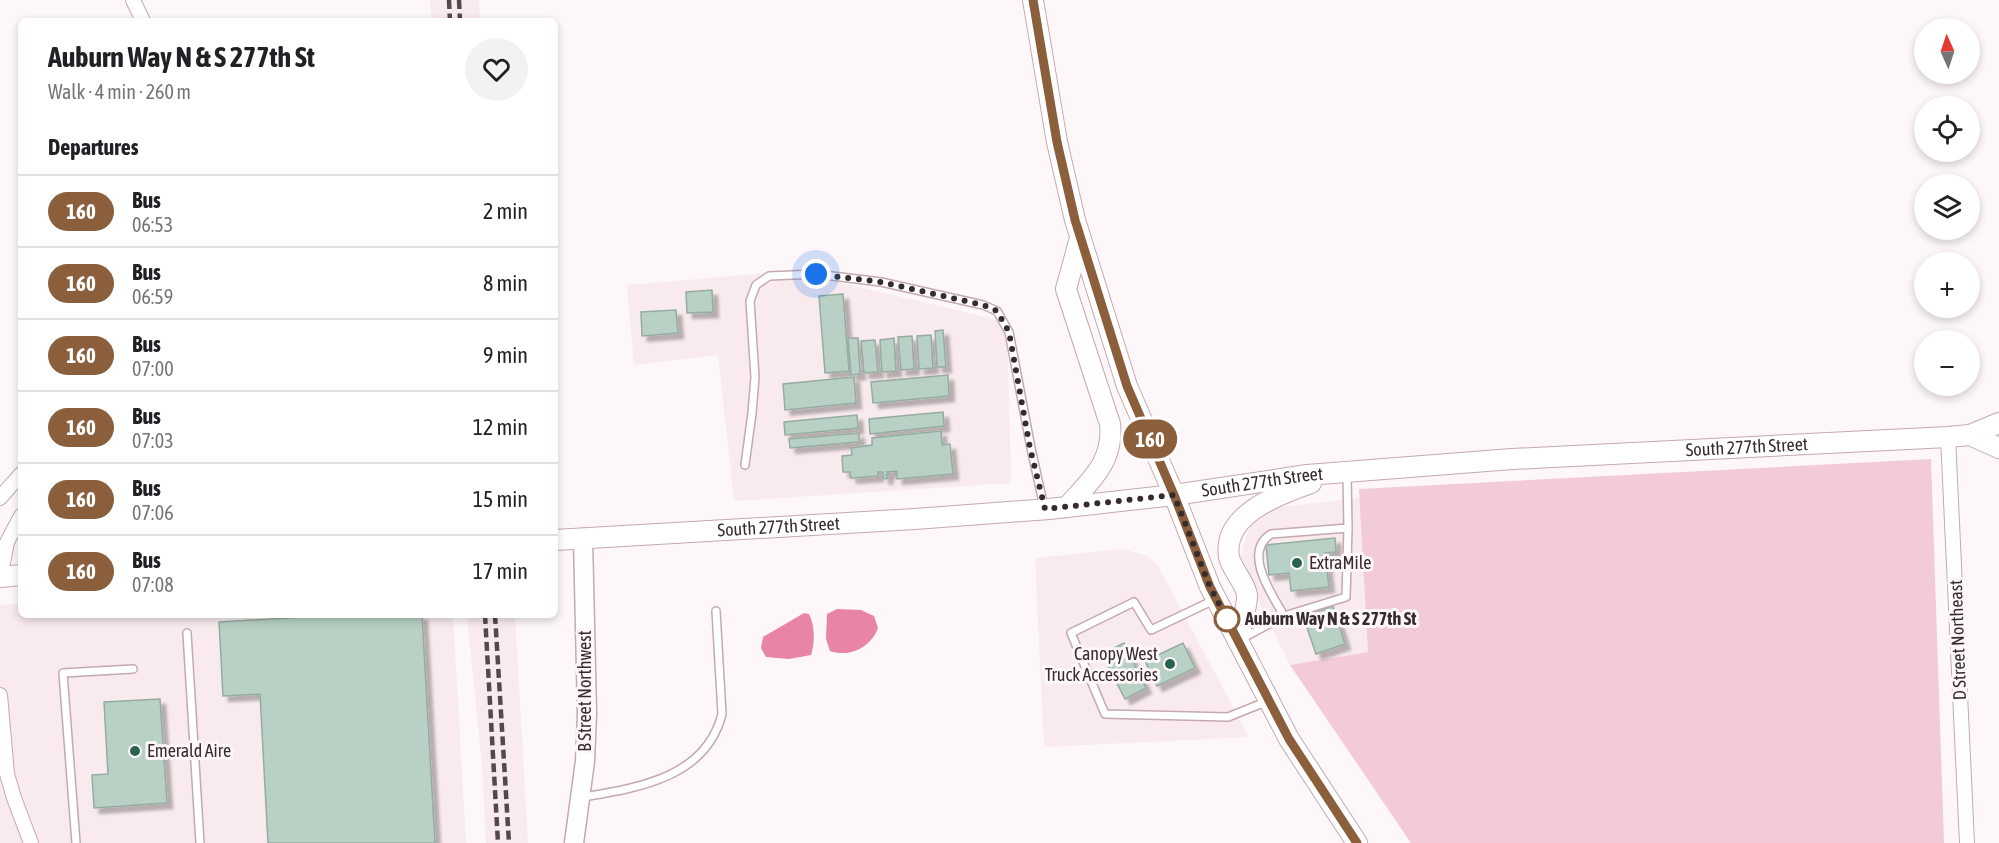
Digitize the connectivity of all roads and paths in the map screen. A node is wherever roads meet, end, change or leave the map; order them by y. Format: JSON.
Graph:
{"nodes":[{"id":1,"x":133,"y":0,"type":"edge"},
{"id":2,"x":1033,"y":0,"type":"edge"},
{"id":3,"x":142,"y":18,"type":"edge"},
{"id":4,"x":1080,"y":238,"type":"junction"},
{"id":5,"x":1999,"y":423,"type":"edge"},
{"id":6,"x":1970,"y":435,"type":"junction"},
{"id":7,"x":1948,"y":437,"type":"junction"},
{"id":8,"x":1999,"y":448,"type":"edge"},
{"id":9,"x":745,"y":465,"type":"dead end"},
{"id":10,"x":1343,"y":472,"type":"junction"},
{"id":11,"x":18,"y":477,"type":"edge"},
{"id":12,"x":1174,"y":495,"type":"junction"},
{"id":13,"x":0,"y":498,"type":"edge"},
{"id":14,"x":1067,"y":507,"type":"junction"},
{"id":15,"x":1045,"y":509,"type":"junction"},
{"id":16,"x":18,"y":522,"type":"edge"},
{"id":17,"x":1348,"y":528,"type":"junction"},
{"id":18,"x":583,"y":538,"type":"junction"},
{"id":19,"x":558,"y":540,"type":"edge"},
{"id":20,"x":0,"y":567,"type":"edge"},
{"id":21,"x":18,"y":575,"type":"edge"},
{"id":22,"x":0,"y":577,"type":"edge"},
{"id":23,"x":1216,"y":599,"type":"junction"},
{"id":24,"x":716,"y":611,"type":"dead end"},
{"id":25,"x":1284,"y":616,"type":"junction"},
{"id":26,"x":187,"y":633,"type":"dead end"},
{"id":27,"x":1238,"y":641,"type":"junction"},
{"id":28,"x":133,"y":669,"type":"dead end"},
{"id":29,"x":0,"y":695,"type":"edge"},
{"id":30,"x":1268,"y":701,"type":"junction"},
{"id":31,"x":2,"y":736,"type":"edge"},
{"id":32,"x":580,"y":797,"type":"junction"},
{"id":33,"x":32,"y":843,"type":"edge"},
{"id":34,"x":76,"y":843,"type":"edge"},
{"id":35,"x":200,"y":843,"type":"edge"},
{"id":36,"x":574,"y":843,"type":"edge"},
{"id":37,"x":1357,"y":843,"type":"edge"},
{"id":38,"x":1966,"y":843,"type":"edge"}],
"edges":[{"from":1,"to":3,"type":"street"},
{"from":2,"to":4,"type":"main road"},
{"from":4,"to":12,"type":"main road"},
{"from":4,"to":14,"type":"main road"},
{"from":5,"to":6,"type":"main road","name":"South 277th Street"},
{"from":6,"to":7,"type":"main road","name":"South 277th Street"},
{"from":6,"to":8,"type":"main road","name":"South 277th Street"},
{"from":7,"to":10,"type":"main road","name":"South 277th Street"},
{"from":7,"to":38,"type":"street","name":"D Street Northeast"},
{"from":9,"to":15,"type":"lane"},
{"from":10,"to":12,"type":"main road","name":"South 277th Street"},
{"from":10,"to":17,"type":"lane"},
{"from":10,"to":27,"type":"main road"},
{"from":11,"to":13,"type":"street"},
{"from":12,"to":14,"type":"main road","name":"South 277th Street"},
{"from":12,"to":23,"type":"main road"},
{"from":14,"to":15,"type":"main road","name":"South 277th Street"},
{"from":15,"to":18,"type":"main road","name":"South 277th Street"},
{"from":16,"to":20,"type":"street"},
{"from":17,"to":25,"type":"lane"},
{"from":17,"to":25,"type":"lane"},
{"from":18,"to":19,"type":"main road","name":"South 277th Street"},
{"from":18,"to":32,"type":"street","name":"B Street Northwest"},
{"from":21,"to":22,"type":"main road"},
{"from":23,"to":27,"type":"main road"},
{"from":23,"to":30,"type":"lane"},
{"from":24,"to":32,"type":"lane"},
{"from":25,"to":27,"type":"lane"},
{"from":26,"to":35,"type":"lane"},
{"from":27,"to":30,"type":"main road"},
{"from":28,"to":34,"type":"lane"},
{"from":29,"to":31,"type":"street"},
{"from":30,"to":37,"type":"main road"},
{"from":31,"to":33,"type":"street"},
{"from":32,"to":36,"type":"street","name":"B Street Northwest"}]}
